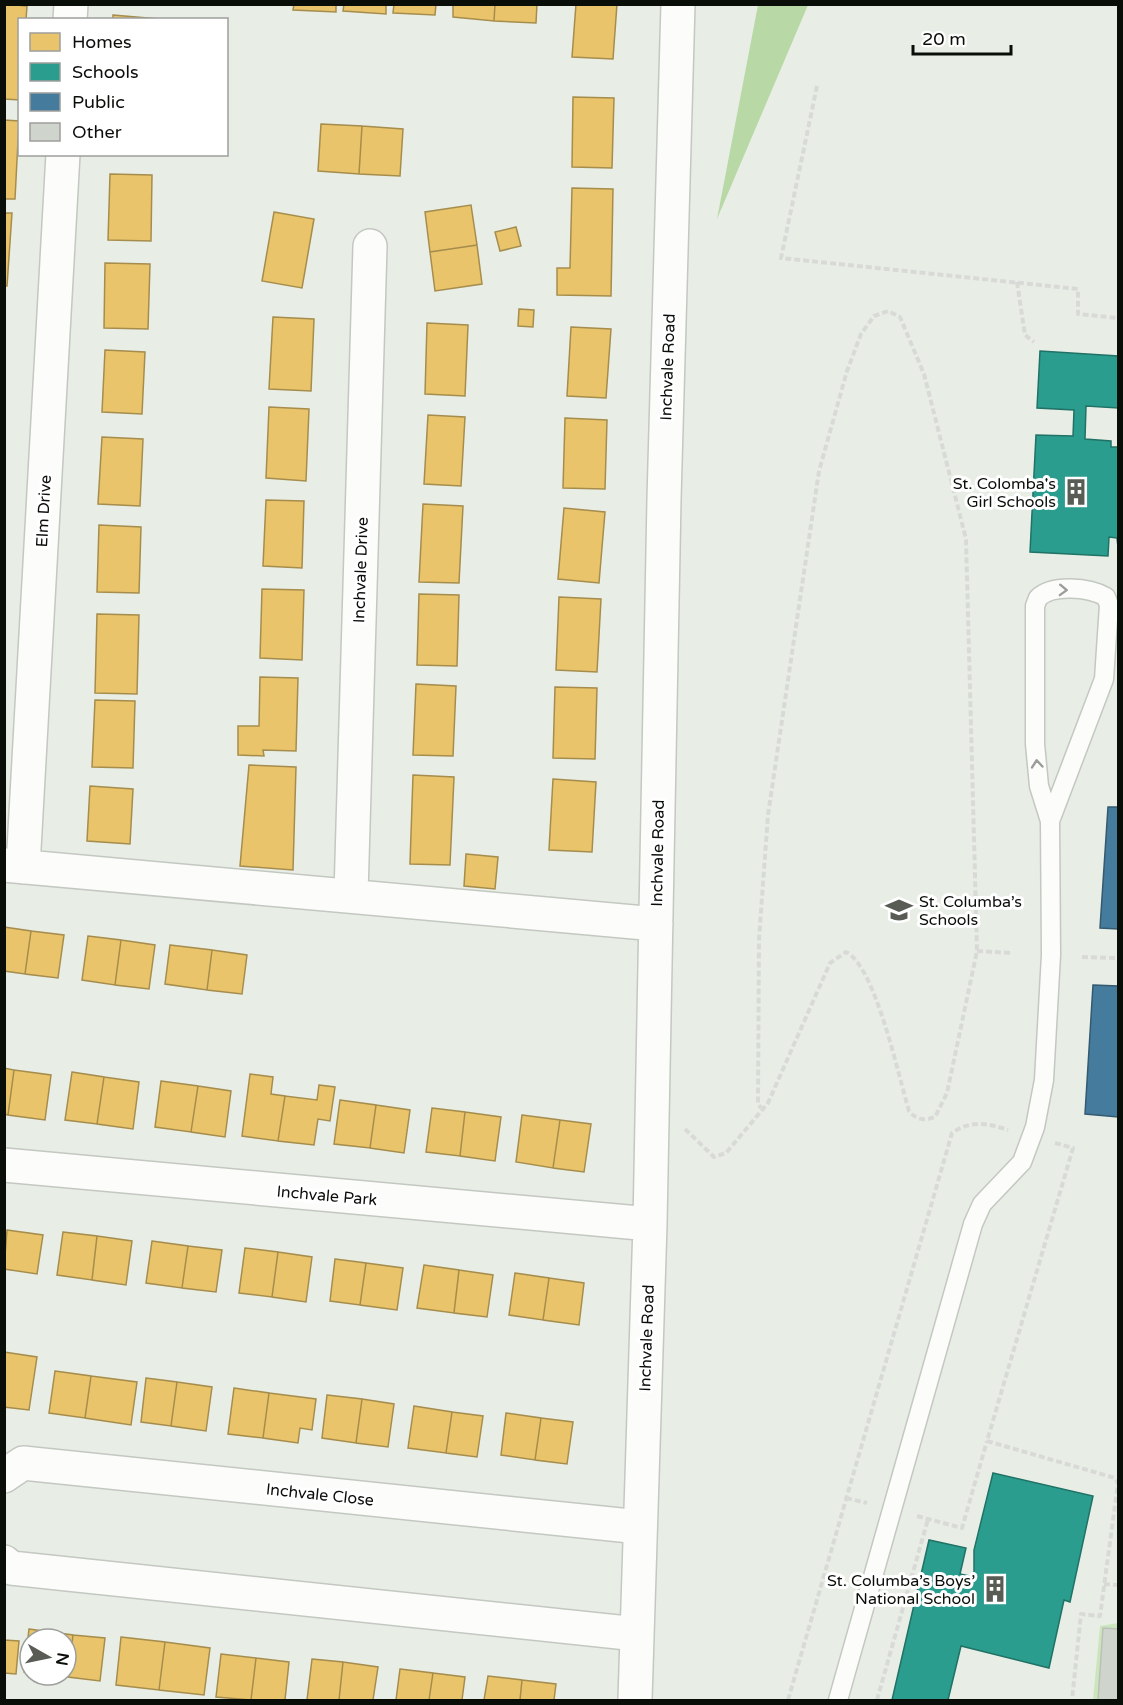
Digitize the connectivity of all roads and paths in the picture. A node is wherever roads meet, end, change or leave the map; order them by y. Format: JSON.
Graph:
{"nodes":[{"id":1,"x":678,"y":4,"type":"edge"},
{"id":2,"x":817,"y":86,"type":"dead end"},
{"id":3,"x":63,"y":156,"type":"edge"},
{"id":4,"x":369,"y":246,"type":"dead end"},
{"id":5,"x":1017,"y":282,"type":"junction"},
{"id":6,"x":1119,"y":318,"type":"edge"},
{"id":7,"x":1034,"y":342,"type":"dead end"},
{"id":8,"x":1050,"y":821,"type":"junction"},
{"id":9,"x":14,"y":866,"type":"edge"},
{"id":10,"x":351,"y":894,"type":"junction"},
{"id":11,"x":656,"y":924,"type":"junction"},
{"id":12,"x":977,"y":951,"type":"junction"},
{"id":13,"x":1011,"y":953,"type":"dead end"},
{"id":14,"x":1082,"y":957,"type":"dead end"},
{"id":15,"x":1119,"y":958,"type":"edge"},
{"id":16,"x":761,"y":1108,"type":"junction"},
{"id":17,"x":652,"y":1116,"type":"junction"},
{"id":18,"x":1017,"y":1132,"type":"dead end"},
{"id":19,"x":1049,"y":1141,"type":"dead end"},
{"id":20,"x":4,"y":1165,"type":"edge"},
{"id":21,"x":650,"y":1224,"type":"junction"},
{"id":22,"x":987,"y":1442,"type":"junction"},
{"id":23,"x":4,"y":1476,"type":"edge"},
{"id":24,"x":846,"y":1498,"type":"junction"},
{"id":25,"x":873,"y":1505,"type":"dead end"},
{"id":26,"x":912,"y":1515,"type":"dead end"},
{"id":27,"x":928,"y":1519,"type":"junction"},
{"id":28,"x":640,"y":1527,"type":"junction"},
{"id":29,"x":4,"y":1562,"type":"edge"},
{"id":30,"x":1104,"y":1584,"type":"junction"},
{"id":31,"x":1119,"y":1585,"type":"edge"},
{"id":32,"x":637,"y":1634,"type":"junction"},
{"id":33,"x":635,"y":1701,"type":"edge"},
{"id":34,"x":788,"y":1701,"type":"edge"},
{"id":35,"x":838,"y":1701,"type":"edge"},
{"id":36,"x":877,"y":1701,"type":"edge"},
{"id":37,"x":1072,"y":1701,"type":"edge"}],
"edges":[{"from":1,"to":11,"type":"street","name":"Inchvale Road"},
{"from":2,"to":5,"type":"path"},
{"from":3,"to":9,"type":"street","name":"Elm Drive"},
{"from":4,"to":10,"type":"street","name":"Inchvale Drive"},
{"from":5,"to":6,"type":"path"},
{"from":5,"to":7,"type":"path"},
{"from":8,"to":8,"type":"lane","one_way":true},
{"from":8,"to":35,"type":"lane"},
{"from":9,"to":10,"type":"street"},
{"from":10,"to":11,"type":"street"},
{"from":11,"to":17,"type":"street","name":"Inchvale Road"},
{"from":12,"to":13,"type":"path"},
{"from":12,"to":16,"type":"path"},
{"from":12,"to":16,"type":"path"},
{"from":14,"to":15,"type":"path"},
{"from":16,"to":17,"type":"path"},
{"from":17,"to":21,"type":"street","name":"Inchvale Road"},
{"from":18,"to":24,"type":"path"},
{"from":19,"to":22,"type":"path"},
{"from":20,"to":21,"type":"street","name":"Inchvale Park"},
{"from":21,"to":28,"type":"street","name":"Inchvale Road"},
{"from":22,"to":27,"type":"path"},
{"from":22,"to":30,"type":"path"},
{"from":23,"to":28,"type":"street","name":"Inchvale Close"},
{"from":24,"to":25,"type":"path"},
{"from":24,"to":34,"type":"path"},
{"from":26,"to":27,"type":"path"},
{"from":27,"to":36,"type":"path"},
{"from":28,"to":32,"type":"street","name":"Inchvale Road"},
{"from":29,"to":32,"type":"street"},
{"from":30,"to":31,"type":"path"},
{"from":30,"to":37,"type":"path"},
{"from":32,"to":33,"type":"street","name":"Inchvale Road"}]}
